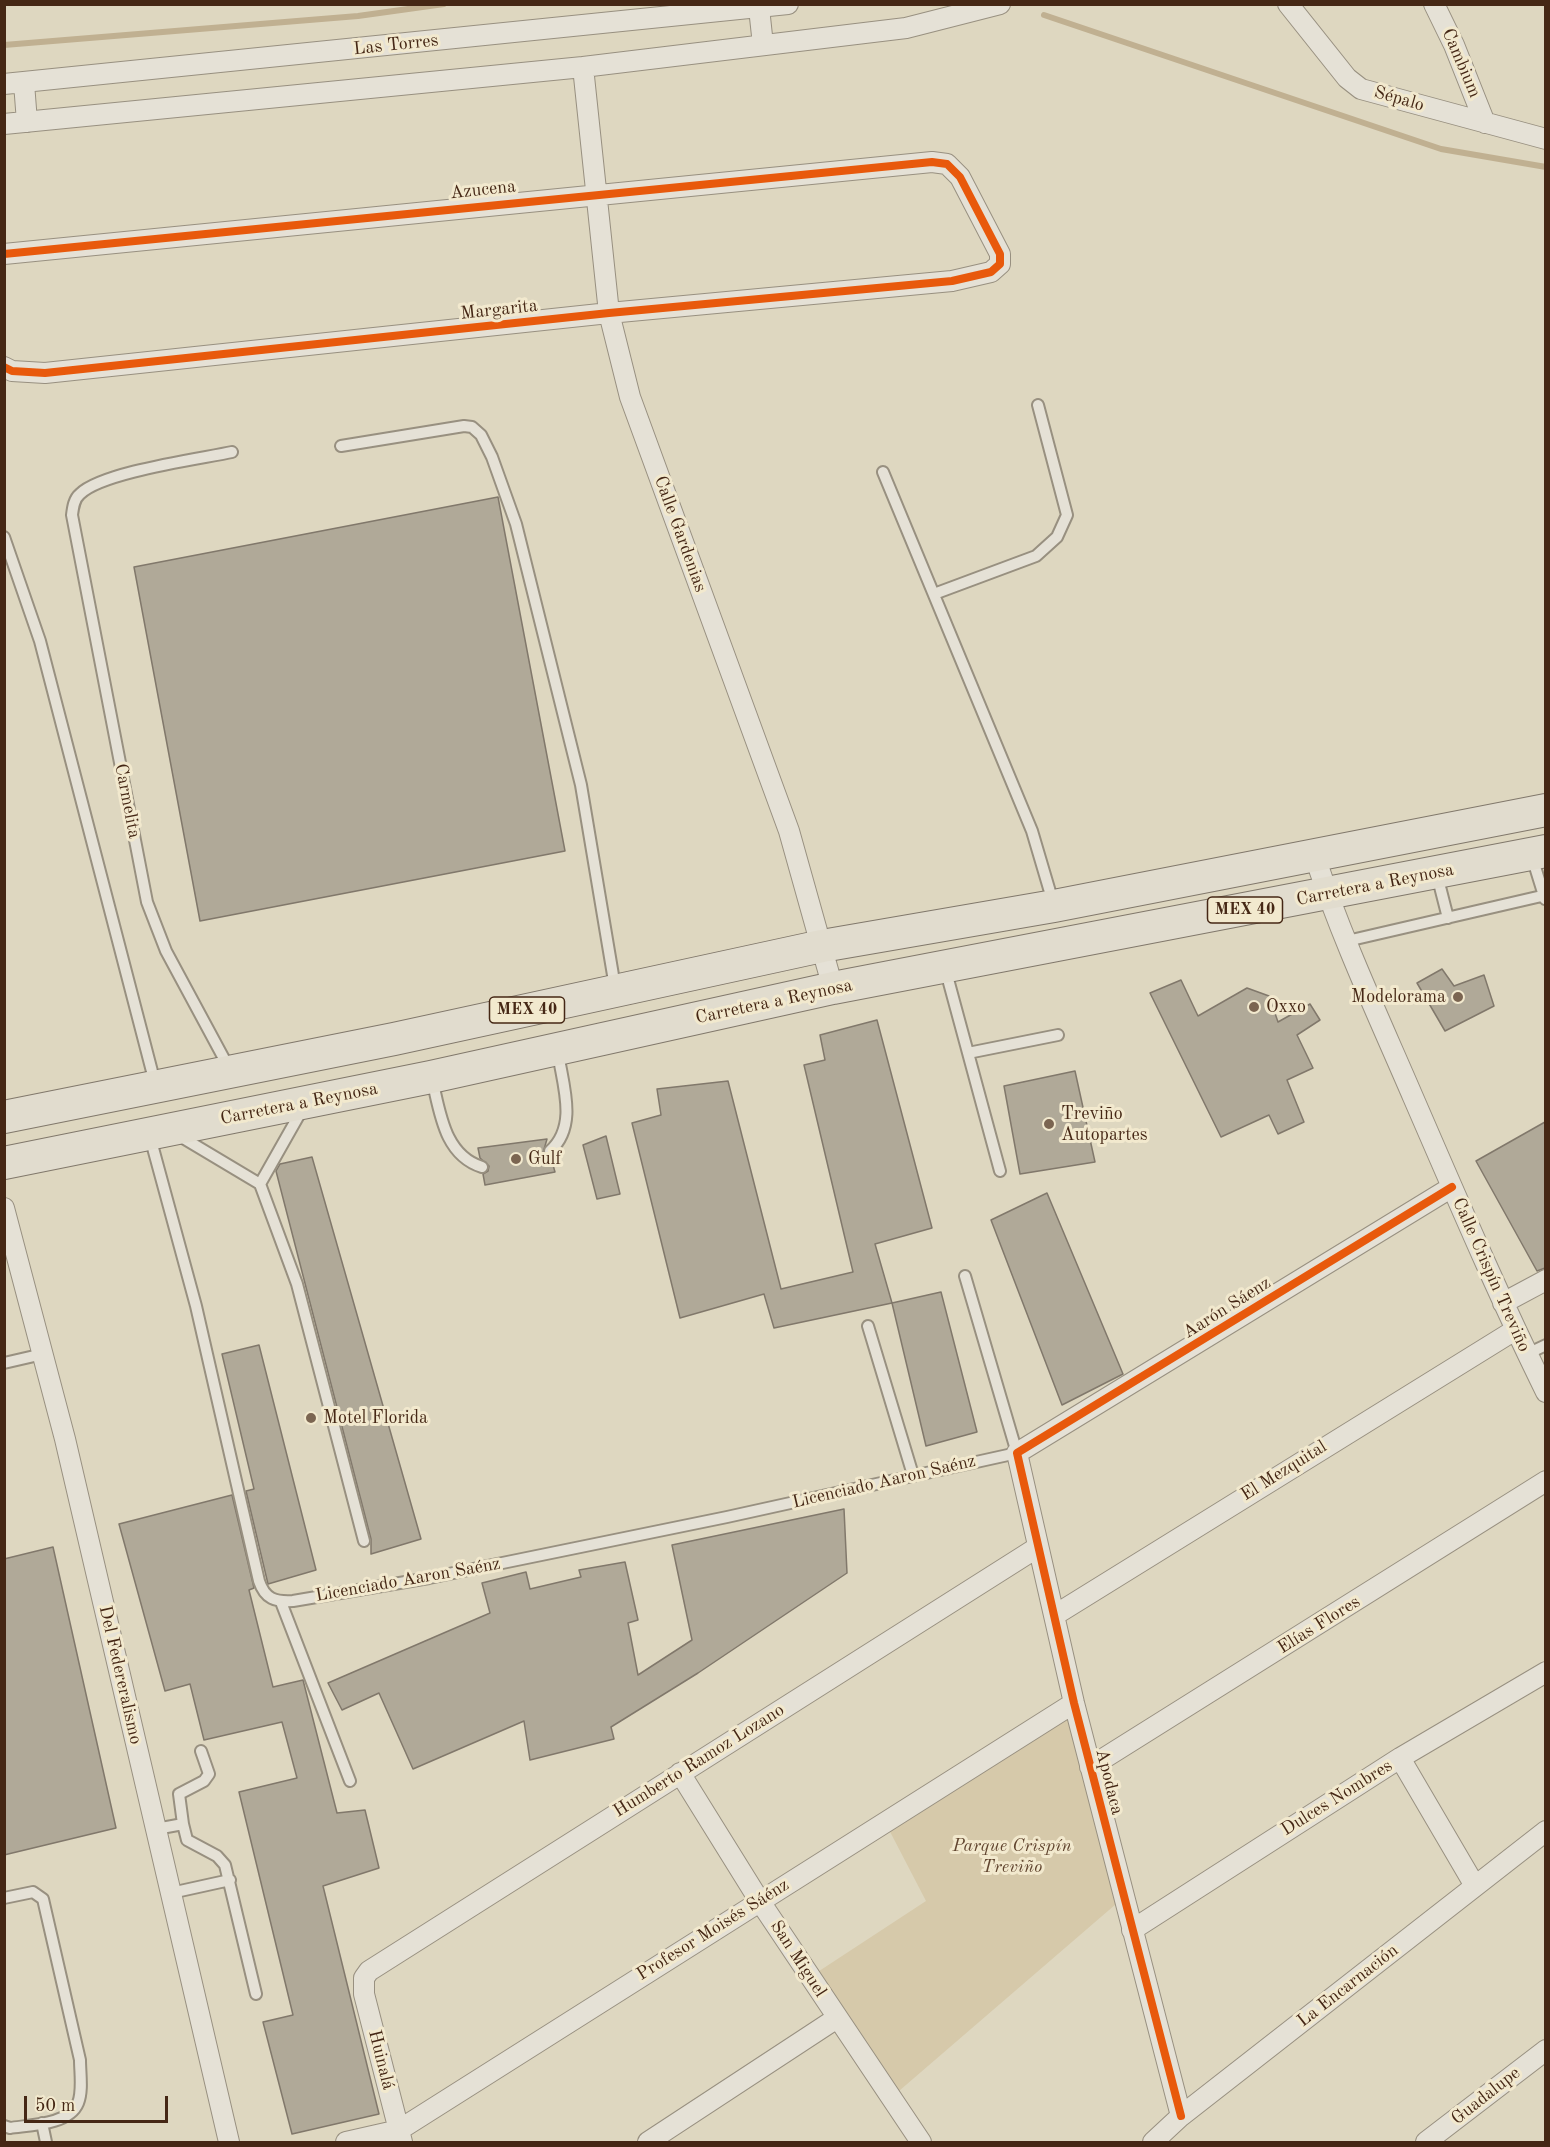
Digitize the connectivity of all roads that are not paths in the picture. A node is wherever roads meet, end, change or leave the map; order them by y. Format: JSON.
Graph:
{"nodes":[{"id":1,"x":788,"y":4,"type":"edge"},
{"id":2,"x":1000,"y":4,"type":"edge"},
{"id":3,"x":1288,"y":4,"type":"edge"},
{"id":4,"x":1434,"y":4,"type":"edge"},
{"id":5,"x":759,"y":8,"type":"junction"},
{"id":6,"x":963,"y":8,"type":"edge"},
{"id":7,"x":763,"y":45,"type":"junction"},
{"id":8,"x":584,"y":67,"type":"junction"},
{"id":9,"x":14,"y":83,"type":"edge"},
{"id":10,"x":27,"y":122,"type":"junction"},
{"id":11,"x":1485,"y":123,"type":"junction"},
{"id":12,"x":4,"y":124,"type":"edge"},
{"id":13,"x":1545,"y":139,"type":"edge"},
{"id":14,"x":595,"y":194,"type":"junction"},
{"id":15,"x":4,"y":254,"type":"edge"},
{"id":16,"x":997,"y":269,"type":"joint"},
{"id":17,"x":609,"y":313,"type":"junction"},
{"id":18,"x":4,"y":367,"type":"edge"},
{"id":19,"x":1038,"y":405,"type":"dead end"},
{"id":20,"x":341,"y":446,"type":"dead end"},
{"id":21,"x":232,"y":452,"type":"dead end"},
{"id":22,"x":883,"y":472,"type":"dead end"},
{"id":23,"x":4,"y":537,"type":"edge"},
{"id":24,"x":934,"y":594,"type":"junction"},
{"id":25,"x":1545,"y":810,"type":"edge"},
{"id":26,"x":1538,"y":853,"type":"edge"},
{"id":27,"x":1316,"y":856,"type":"junction"},
{"id":28,"x":1436,"y":873,"type":"junction"},
{"id":29,"x":1328,"y":895,"type":"junction"},
{"id":30,"x":1545,"y":897,"type":"edge"},
{"id":31,"x":1054,"y":906,"type":"junction"},
{"id":32,"x":1448,"y":918,"type":"junction"},
{"id":33,"x":1347,"y":941,"type":"junction"},
{"id":34,"x":822,"y":946,"type":"junction"},
{"id":35,"x":945,"y":968,"type":"junction"},
{"id":36,"x":833,"y":988,"type":"junction"},
{"id":37,"x":616,"y":990,"type":"junction"},
{"id":38,"x":1058,"y":1035,"type":"dead end"},
{"id":39,"x":557,"y":1050,"type":"junction"},
{"id":40,"x":968,"y":1053,"type":"junction"},
{"id":41,"x":231,"y":1071,"type":"junction"},
{"id":42,"x":431,"y":1077,"type":"junction"},
{"id":43,"x":156,"y":1086,"type":"junction"},
{"id":44,"x":306,"y":1102,"type":"junction"},
{"id":45,"x":4,"y":1116,"type":"edge"},
{"id":46,"x":159,"y":1132,"type":"junction"},
{"id":47,"x":550,"y":1151,"type":"dead end"},
{"id":48,"x":4,"y":1163,"type":"edge"},
{"id":49,"x":482,"y":1167,"type":"dead end"},
{"id":50,"x":1000,"y":1171,"type":"dead end"},
{"id":51,"x":260,"y":1184,"type":"junction"},
{"id":52,"x":1452,"y":1187,"type":"junction"},
{"id":53,"x":4,"y":1208,"type":"edge"},
{"id":54,"x":965,"y":1276,"type":"dead end"},
{"id":55,"x":1545,"y":1280,"type":"edge"},
{"id":56,"x":1503,"y":1303,"type":"junction"},
{"id":57,"x":868,"y":1326,"type":"dead end"},
{"id":58,"x":1515,"y":1330,"type":"junction"},
{"id":59,"x":1545,"y":1345,"type":"edge"},
{"id":60,"x":43,"y":1354,"type":"junction"},
{"id":61,"x":1527,"y":1354,"type":"junction"},
{"id":62,"x":4,"y":1363,"type":"edge"},
{"id":63,"x":1545,"y":1392,"type":"edge"},
{"id":64,"x":1017,"y":1453,"type":"junction"},
{"id":65,"x":913,"y":1475,"type":"junction"},
{"id":66,"x":1545,"y":1481,"type":"edge"},
{"id":67,"x":364,"y":1541,"type":"dead end"},
{"id":68,"x":1038,"y":1547,"type":"junction"},
{"id":69,"x":281,"y":1602,"type":"junction"},
{"id":70,"x":1055,"y":1615,"type":"junction"},
{"id":71,"x":1545,"y":1672,"type":"edge"},
{"id":72,"x":1074,"y":1703,"type":"junction"},
{"id":73,"x":201,"y":1751,"type":"dead end"},
{"id":74,"x":1400,"y":1758,"type":"junction"},
{"id":75,"x":1090,"y":1767,"type":"junction"},
{"id":76,"x":680,"y":1773,"type":"junction"},
{"id":77,"x":350,"y":1781,"type":"dead end"},
{"id":78,"x":183,"y":1824,"type":"junction"},
{"id":79,"x":156,"y":1829,"type":"junction"},
{"id":80,"x":1545,"y":1831,"type":"edge"},
{"id":81,"x":230,"y":1880,"type":"junction"},
{"id":82,"x":1475,"y":1887,"type":"junction"},
{"id":83,"x":171,"y":1893,"type":"junction"},
{"id":84,"x":4,"y":1898,"type":"edge"},
{"id":85,"x":759,"y":1900,"type":"junction"},
{"id":86,"x":1132,"y":1930,"type":"junction"},
{"id":87,"x":364,"y":1978,"type":"joint"},
{"id":88,"x":256,"y":1994,"type":"dead end"},
{"id":89,"x":837,"y":2018,"type":"junction"},
{"id":90,"x":1545,"y":2050,"type":"edge"},
{"id":91,"x":1181,"y":2116,"type":"junction"},
{"id":92,"x":42,"y":2123,"type":"junction"},
{"id":93,"x":4,"y":2126,"type":"edge"},
{"id":94,"x":400,"y":2136,"type":"edge"},
{"id":95,"x":46,"y":2142,"type":"edge"},
{"id":96,"x":229,"y":2142,"type":"edge"},
{"id":97,"x":346,"y":2142,"type":"edge"},
{"id":98,"x":648,"y":2142,"type":"edge"},
{"id":99,"x":921,"y":2142,"type":"edge"},
{"id":100,"x":1153,"y":2142,"type":"edge"},
{"id":101,"x":1426,"y":2142,"type":"edge"}],
"edges":[{"from":1,"to":5,"type":"street","name":"Las Torres"},
{"from":2,"to":6,"type":"street"},
{"from":3,"to":11,"type":"street","name":"Sépalo"},
{"from":4,"to":11,"type":"street","name":"Cambium"},
{"from":5,"to":7,"type":"street"},
{"from":5,"to":9,"type":"street","name":"Las Torres"},
{"from":6,"to":7,"type":"street"},
{"from":7,"to":8,"type":"street"},
{"from":8,"to":10,"type":"street"},
{"from":8,"to":14,"type":"street","name":"Calle Gardenias"},
{"from":9,"to":10,"type":"street"},
{"from":10,"to":12,"type":"street"},
{"from":11,"to":13,"type":"street","name":"Sépalo"},
{"from":14,"to":15,"type":"street","name":"Azucena"},
{"from":14,"to":16,"type":"street","name":"Azucena"},
{"from":14,"to":17,"type":"street","name":"Calle Gardenias"},
{"from":16,"to":17,"type":"street","name":"Margarita"},
{"from":17,"to":18,"type":"street","name":"Margarita"},
{"from":17,"to":34,"type":"street","name":"Calle Gardenias"},
{"from":19,"to":24,"type":"lane"},
{"from":20,"to":37,"type":"lane"},
{"from":21,"to":41,"type":"lane","name":"Carmelita"},
{"from":22,"to":24,"type":"lane"},
{"from":23,"to":43,"type":"lane"},
{"from":24,"to":31,"type":"lane"},
{"from":25,"to":27,"type":"main road","number":"MEX 40"},
{"from":26,"to":28,"type":"main road","name":"Carretera a Reynosa","number":"MEX 40"},
{"from":26,"to":30,"type":"lane"},
{"from":27,"to":29,"type":"street","name":"Calle Crispín Treviño"},
{"from":27,"to":31,"type":"main road","number":"MEX 40"},
{"from":28,"to":29,"type":"main road","name":"Carretera a Reynosa","number":"MEX 40"},
{"from":28,"to":32,"type":"lane"},
{"from":29,"to":33,"type":"street","name":"Calle Crispín Treviño"},
{"from":29,"to":35,"type":"main road","name":"Carretera a Reynosa","number":"MEX 40"},
{"from":30,"to":32,"type":"lane"},
{"from":31,"to":34,"type":"main road","number":"MEX 40"},
{"from":32,"to":33,"type":"lane"},
{"from":33,"to":52,"type":"street","name":"Calle Crispín Treviño"},
{"from":34,"to":36,"type":"street","name":"Calle Gardenias"},
{"from":34,"to":37,"type":"main road","number":"MEX 40"},
{"from":35,"to":36,"type":"main road","name":"Carretera a Reynosa","number":"MEX 40"},
{"from":35,"to":40,"type":"lane"},
{"from":36,"to":39,"type":"main road","name":"Carretera a Reynosa","number":"MEX 40"},
{"from":37,"to":41,"type":"main road","number":"MEX 40"},
{"from":38,"to":40,"type":"lane"},
{"from":39,"to":42,"type":"main road","name":"Carretera a Reynosa","number":"MEX 40"},
{"from":39,"to":47,"type":"lane"},
{"from":40,"to":50,"type":"lane"},
{"from":41,"to":43,"type":"main road","number":"MEX 40"},
{"from":42,"to":44,"type":"main road","name":"Carretera a Reynosa","number":"MEX 40"},
{"from":42,"to":49,"type":"lane"},
{"from":43,"to":45,"type":"main road","number":"MEX 40"},
{"from":44,"to":46,"type":"main road","name":"Carretera a Reynosa","number":"MEX 40"},
{"from":44,"to":51,"type":"lane"},
{"from":46,"to":48,"type":"main road","name":"Carretera a Reynosa","number":"MEX 40"},
{"from":46,"to":51,"type":"lane"},
{"from":46,"to":69,"type":"lane"},
{"from":51,"to":67,"type":"lane"},
{"from":52,"to":56,"type":"street","name":"Calle Crispín Treviño"},
{"from":52,"to":64,"type":"street","name":"Aarón Sáenz"},
{"from":53,"to":60,"type":"street","name":"Del Federeralismo"},
{"from":54,"to":64,"type":"lane"},
{"from":55,"to":56,"type":"street"},
{"from":56,"to":58,"type":"street","name":"Calle Crispín Treviño"},
{"from":57,"to":65,"type":"lane"},
{"from":58,"to":61,"type":"street","name":"Calle Crispín Treviño"},
{"from":58,"to":70,"type":"street","name":"El Mezquital"},
{"from":59,"to":61,"type":"lane"},
{"from":60,"to":62,"type":"lane"},
{"from":60,"to":79,"type":"street","name":"Del Federeralismo"},
{"from":61,"to":63,"type":"street","name":"Calle Crispín Treviño"},
{"from":64,"to":65,"type":"lane","name":"Licenciado Aaron Saénz"},
{"from":64,"to":68,"type":"street","name":"Apodaca"},
{"from":65,"to":69,"type":"lane","name":"Licenciado Aaron Saénz"},
{"from":66,"to":75,"type":"street","name":"Elías Flores"},
{"from":68,"to":70,"type":"street","name":"Apodaca"},
{"from":68,"to":76,"type":"street","name":"Humberto Ramoz Lozano"},
{"from":69,"to":77,"type":"lane"},
{"from":70,"to":72,"type":"street","name":"Apodaca"},
{"from":71,"to":74,"type":"street","name":"Dulces Nombres"},
{"from":72,"to":75,"type":"street","name":"Apodaca"},
{"from":72,"to":85,"type":"street","name":"Profesor Moisés Sáénz"},
{"from":73,"to":78,"type":"lane"},
{"from":74,"to":82,"type":"street"},
{"from":74,"to":86,"type":"street","name":"Dulces Nombres"},
{"from":75,"to":86,"type":"street","name":"Apodaca"},
{"from":76,"to":85,"type":"street","name":"San Miguel"},
{"from":76,"to":87,"type":"street","name":"Humberto Ramoz Lozano"},
{"from":78,"to":79,"type":"lane"},
{"from":78,"to":81,"type":"lane"},
{"from":79,"to":83,"type":"street","name":"Del Federeralismo"},
{"from":80,"to":82,"type":"street","name":"La Encarnación"},
{"from":81,"to":83,"type":"lane"},
{"from":81,"to":88,"type":"lane"},
{"from":82,"to":91,"type":"street","name":"La Encarnación"},
{"from":83,"to":96,"type":"street","name":"Del Federeralismo"},
{"from":84,"to":92,"type":"lane"},
{"from":85,"to":89,"type":"street","name":"San Miguel"},
{"from":85,"to":94,"type":"street","name":"Profesor Moisés Sáénz"},
{"from":86,"to":91,"type":"street","name":"Apodaca"},
{"from":87,"to":94,"type":"street","name":"Huinalá"},
{"from":89,"to":98,"type":"street"},
{"from":89,"to":99,"type":"street","name":"San Miguel"},
{"from":90,"to":101,"type":"street","name":"Guadalupe"},
{"from":91,"to":100,"type":"street","name":"La Encarnación"},
{"from":92,"to":93,"type":"lane"},
{"from":92,"to":95,"type":"lane"},
{"from":94,"to":97,"type":"street","name":"Profesor Moisés Sáénz"}]}
